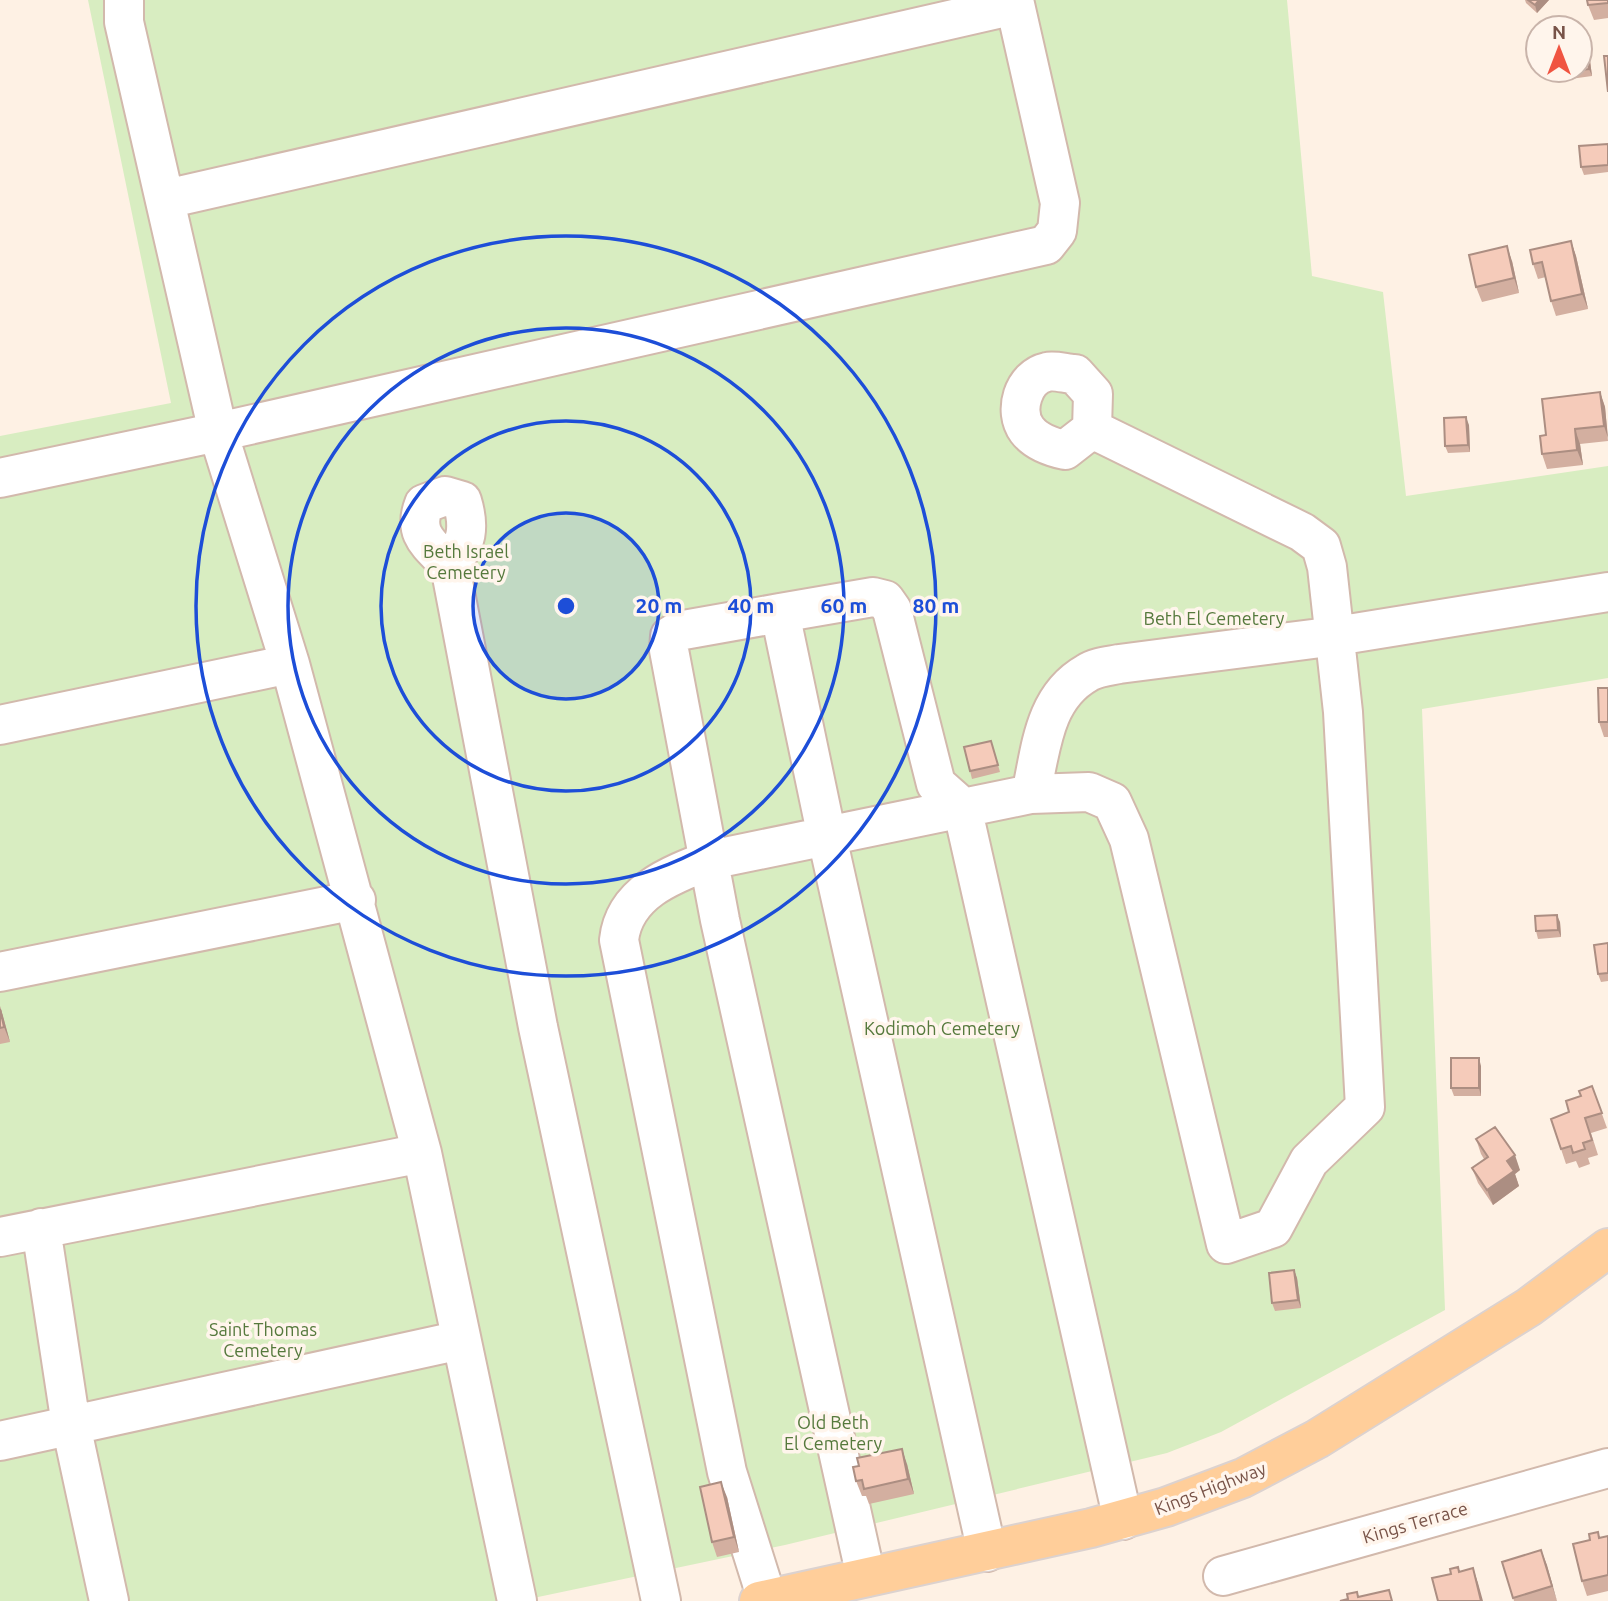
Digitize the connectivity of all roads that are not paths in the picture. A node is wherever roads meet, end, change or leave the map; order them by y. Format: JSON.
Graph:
{"nodes":[{"id":1,"x":124,"y":0,"type":"edge"},
{"id":2,"x":1015,"y":3,"type":"edge"},
{"id":3,"x":166,"y":199,"type":"junction"},
{"id":4,"x":1091,"y":429,"type":"dead end"},
{"id":5,"x":218,"y":432,"type":"junction"},
{"id":6,"x":0,"y":478,"type":"edge"},
{"id":7,"x":450,"y":566,"type":"dead end"},
{"id":8,"x":1608,"y":592,"type":"edge"},
{"id":9,"x":780,"y":613,"type":"junction"},
{"id":10,"x":1336,"y":636,"type":"junction"},
{"id":11,"x":290,"y":664,"type":"junction"},
{"id":12,"x":0,"y":726,"type":"edge"},
{"id":13,"x":1031,"y":794,"type":"junction"},
{"id":14,"x":962,"y":807,"type":"junction"},
{"id":15,"x":827,"y":837,"type":"junction"},
{"id":16,"x":710,"y":860,"type":"junction"},
{"id":17,"x":356,"y":900,"type":"junction"},
{"id":18,"x":0,"y":972,"type":"edge"},
{"id":19,"x":422,"y":1153,"type":"junction"},
{"id":20,"x":41,"y":1228,"type":"junction"},
{"id":21,"x":0,"y":1237,"type":"edge"},
{"id":22,"x":1608,"y":1248,"type":"edge"},
{"id":23,"x":461,"y":1340,"type":"junction"},
{"id":24,"x":71,"y":1425,"type":"junction"},
{"id":25,"x":0,"y":1441,"type":"edge"},
{"id":26,"x":1608,"y":1468,"type":"edge"},
{"id":27,"x":1123,"y":1520,"type":"junction"},
{"id":28,"x":987,"y":1552,"type":"junction"},
{"id":29,"x":1223,"y":1576,"type":"dead end"},
{"id":30,"x":866,"y":1577,"type":"junction"},
{"id":31,"x":763,"y":1600,"type":"edge"},
{"id":32,"x":109,"y":1601,"type":"edge"},
{"id":33,"x":517,"y":1601,"type":"edge"},
{"id":34,"x":661,"y":1601,"type":"edge"}],
"edges":[{"from":1,"to":3,"type":"street"},
{"from":2,"to":3,"type":"street"},
{"from":2,"to":5,"type":"street"},
{"from":3,"to":5,"type":"street"},
{"from":4,"to":10,"type":"street"},
{"from":5,"to":6,"type":"street"},
{"from":5,"to":11,"type":"street"},
{"from":7,"to":34,"type":"street"},
{"from":8,"to":10,"type":"street"},
{"from":9,"to":14,"type":"street"},
{"from":9,"to":15,"type":"street"},
{"from":9,"to":16,"type":"street"},
{"from":10,"to":13,"type":"street"},
{"from":10,"to":13,"type":"street"},
{"from":11,"to":12,"type":"street"},
{"from":11,"to":17,"type":"street"},
{"from":13,"to":14,"type":"street"},
{"from":14,"to":15,"type":"street"},
{"from":14,"to":27,"type":"street"},
{"from":15,"to":16,"type":"street"},
{"from":15,"to":28,"type":"street"},
{"from":16,"to":30,"type":"street"},
{"from":16,"to":31,"type":"street"},
{"from":17,"to":18,"type":"street"},
{"from":17,"to":19,"type":"street"},
{"from":19,"to":20,"type":"street"},
{"from":19,"to":23,"type":"street"},
{"from":20,"to":21,"type":"street"},
{"from":20,"to":24,"type":"street"},
{"from":22,"to":27,"type":"main road","name":"Kings Highway"},
{"from":23,"to":24,"type":"street"},
{"from":23,"to":33,"type":"street"},
{"from":24,"to":25,"type":"street"},
{"from":24,"to":32,"type":"street"},
{"from":26,"to":29,"type":"street","name":"Kings Terrace"},
{"from":27,"to":28,"type":"main road","name":"Kings Highway"},
{"from":28,"to":30,"type":"main road","name":"Kings Highway"},
{"from":30,"to":31,"type":"main road","name":"Kings Highway"}]}
